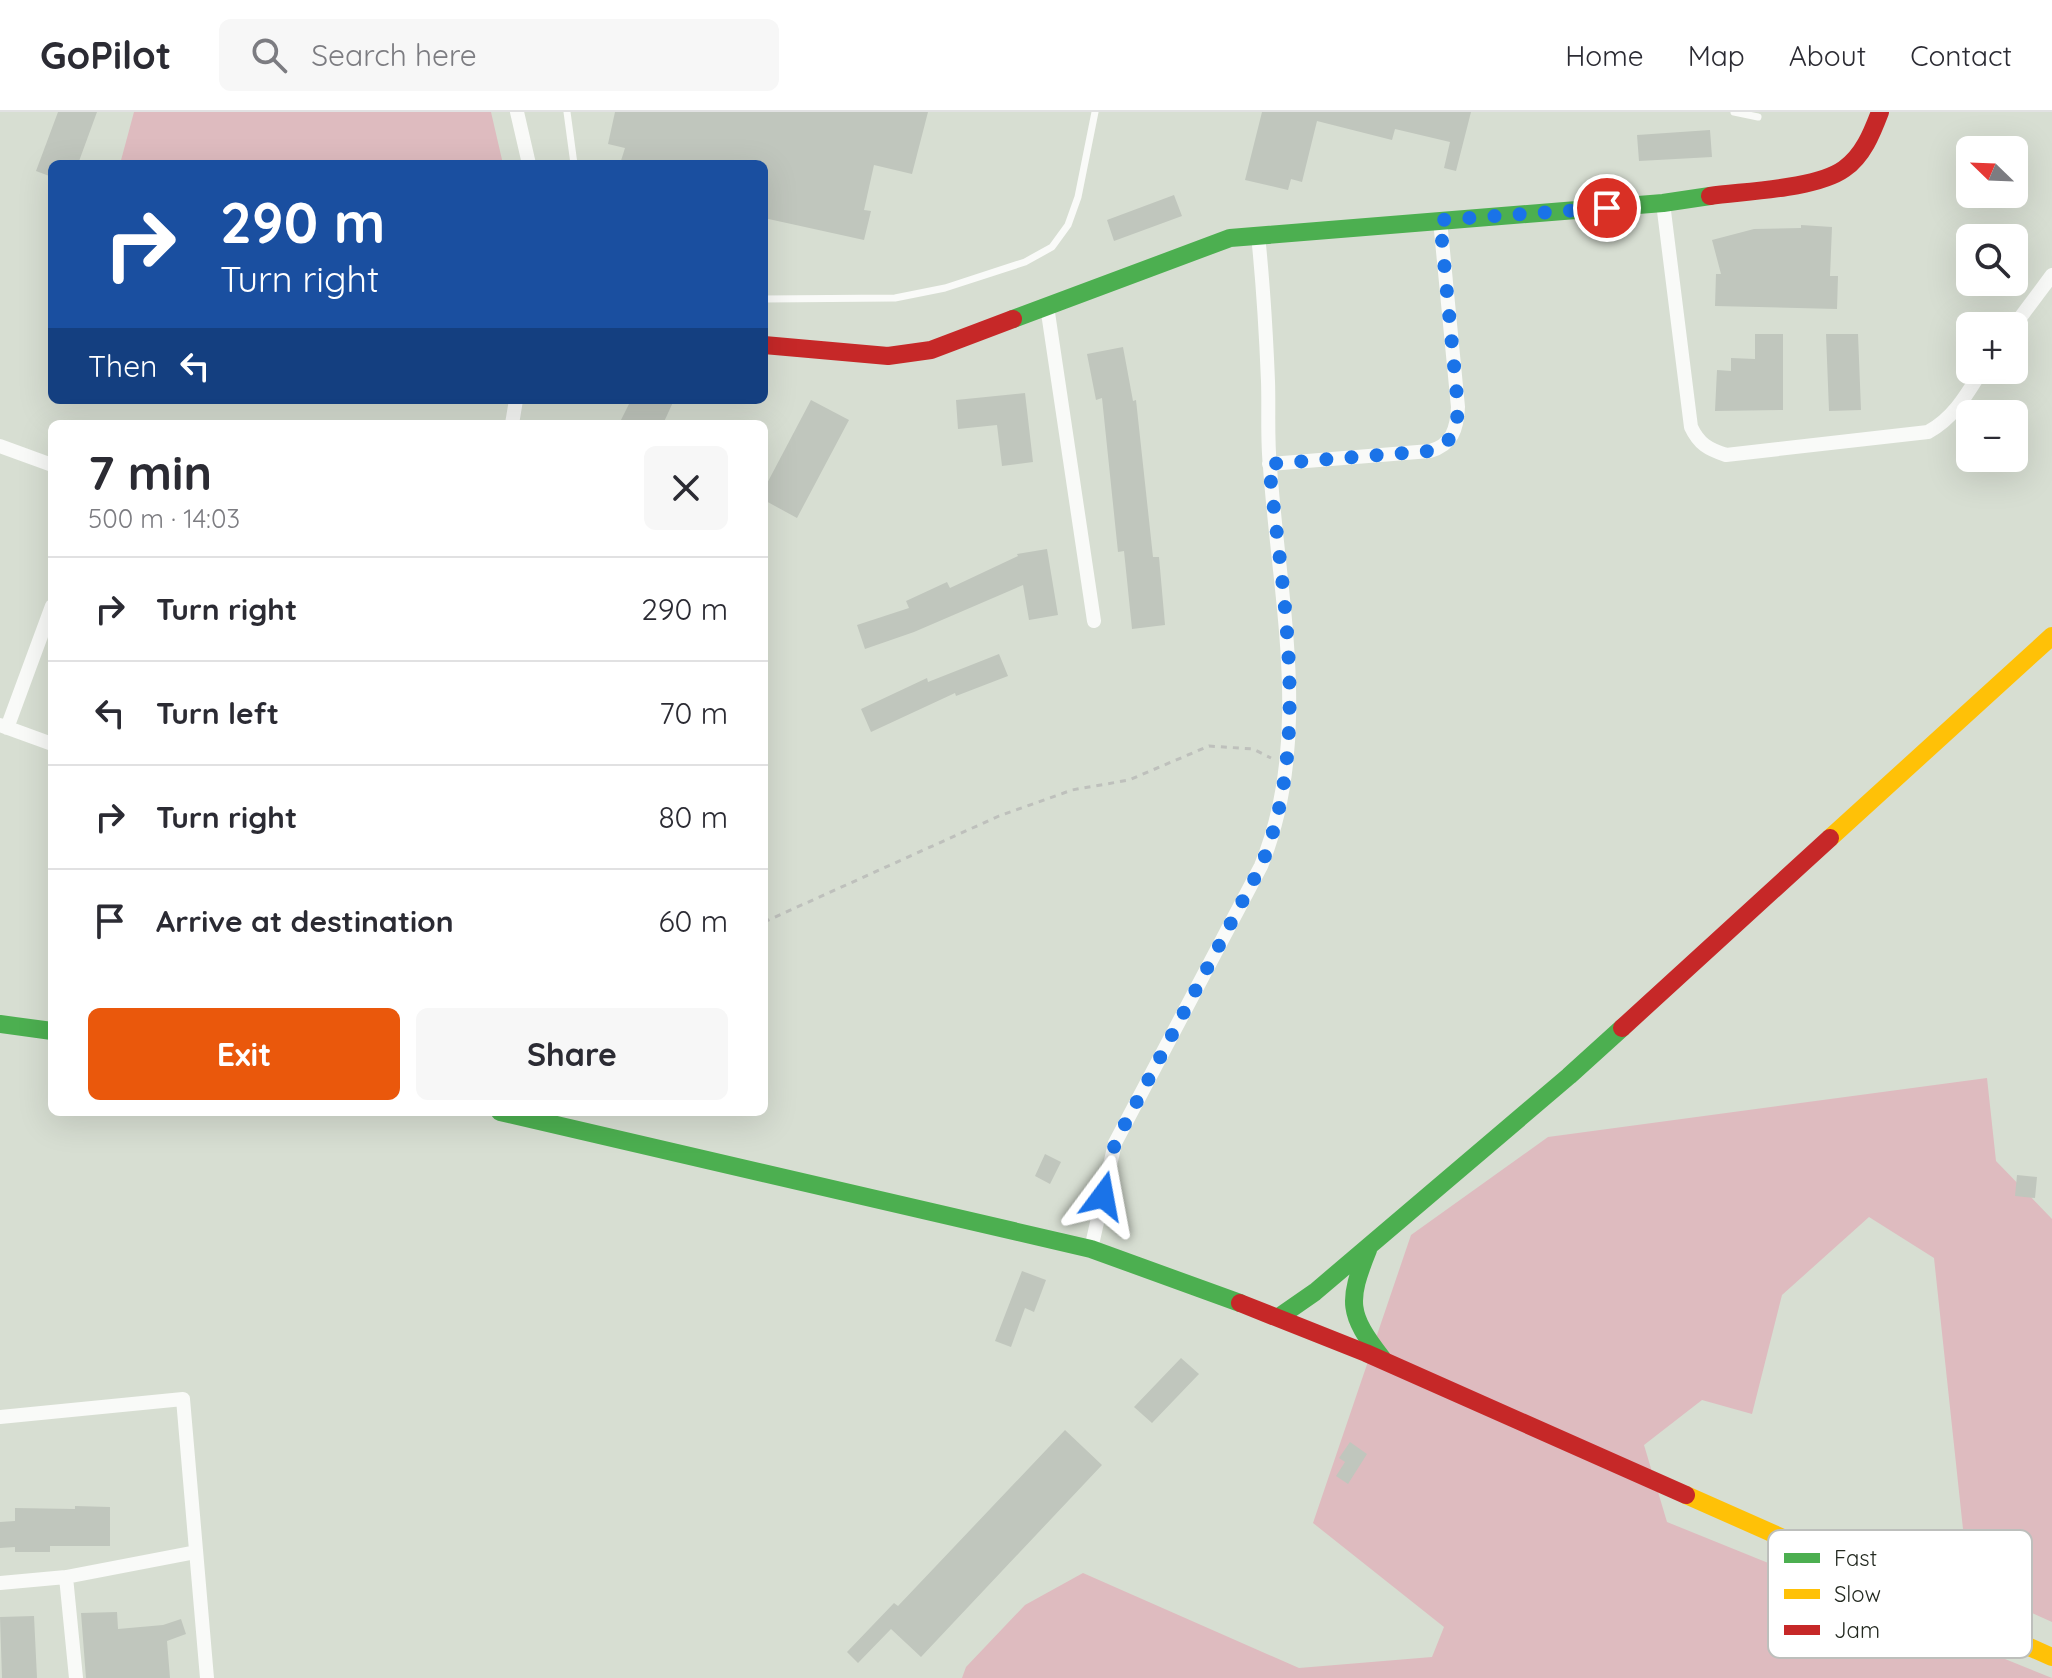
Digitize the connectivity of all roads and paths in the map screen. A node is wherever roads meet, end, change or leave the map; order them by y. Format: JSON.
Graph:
{"nodes":[{"id":1,"x":517,"y":112,"type":"edge"},
{"id":2,"x":567,"y":112,"type":"edge"},
{"id":3,"x":1095,"y":112,"type":"edge"},
{"id":4,"x":1734,"y":112,"type":"edge"},
{"id":5,"x":1880,"y":112,"type":"edge"},
{"id":6,"x":1758,"y":117,"type":"dead end"},
{"id":7,"x":528,"y":160,"type":"edge"},
{"id":8,"x":573,"y":160,"type":"edge"},
{"id":9,"x":1663,"y":203,"type":"junction"},
{"id":10,"x":1440,"y":220,"type":"junction"},
{"id":11,"x":1258,"y":235,"type":"junction"},
{"id":12,"x":2052,"y":275,"type":"edge"},
{"id":13,"x":768,"y":299,"type":"edge"},
{"id":14,"x":1047,"y":306,"type":"junction"},
{"id":15,"x":2024,"y":312,"type":"edge"},
{"id":16,"x":768,"y":345,"type":"edge"},
{"id":17,"x":1973,"y":384,"type":"edge"},
{"id":18,"x":0,"y":446,"type":"edge"},
{"id":19,"x":48,"y":464,"type":"edge"},
{"id":20,"x":1269,"y":464,"type":"junction"},
{"id":21,"x":48,"y":616,"type":"edge"},
{"id":22,"x":1094,"y":621,"type":"dead end"},
{"id":23,"x":2052,"y":636,"type":"edge"},
{"id":24,"x":3,"y":727,"type":"edge"},
{"id":25,"x":48,"y":743,"type":"edge"},
{"id":26,"x":1285,"y":764,"type":"junction"},
{"id":27,"x":768,"y":920,"type":"edge"},
{"id":28,"x":0,"y":1024,"type":"edge"},
{"id":29,"x":48,"y":1030,"type":"edge"},
{"id":30,"x":517,"y":1116,"type":"edge"},
{"id":31,"x":1370,"y":1247,"type":"junction"},
{"id":32,"x":1091,"y":1249,"type":"junction"},
{"id":33,"x":1279,"y":1317,"type":"junction"},
{"id":34,"x":1384,"y":1360,"type":"junction"},
{"id":35,"x":0,"y":1417,"type":"edge"},
{"id":36,"x":1768,"y":1531,"type":"edge"},
{"id":37,"x":196,"y":1552,"type":"junction"},
{"id":38,"x":66,"y":1577,"type":"junction"},
{"id":39,"x":0,"y":1583,"type":"edge"},
{"id":40,"x":2032,"y":1648,"type":"edge"},
{"id":41,"x":2052,"y":1657,"type":"edge"},
{"id":42,"x":76,"y":1678,"type":"edge"},
{"id":43,"x":207,"y":1678,"type":"edge"}],
"edges":[{"from":1,"to":7,"type":"street"},
{"from":2,"to":8,"type":"lane"},
{"from":3,"to":13,"type":"lane"},
{"from":4,"to":6,"type":"lane"},
{"from":5,"to":9,"type":"street"},
{"from":9,"to":10,"type":"street"},
{"from":9,"to":17,"type":"street"},
{"from":10,"to":11,"type":"street"},
{"from":10,"to":20,"type":"street"},
{"from":11,"to":14,"type":"street"},
{"from":11,"to":20,"type":"street"},
{"from":12,"to":15,"type":"street"},
{"from":14,"to":16,"type":"street"},
{"from":14,"to":22,"type":"street"},
{"from":18,"to":19,"type":"street"},
{"from":20,"to":26,"type":"street"},
{"from":21,"to":24,"type":"street"},
{"from":23,"to":31,"type":"street"},
{"from":24,"to":25,"type":"street"},
{"from":26,"to":27,"type":"path"},
{"from":26,"to":32,"type":"street"},
{"from":28,"to":29,"type":"street"},
{"from":30,"to":32,"type":"street"},
{"from":31,"to":33,"type":"street"},
{"from":31,"to":34,"type":"street"},
{"from":32,"to":33,"type":"street"},
{"from":33,"to":34,"type":"street"},
{"from":34,"to":36,"type":"street"},
{"from":35,"to":37,"type":"street"},
{"from":37,"to":38,"type":"street"},
{"from":37,"to":43,"type":"street"},
{"from":38,"to":39,"type":"street"},
{"from":38,"to":42,"type":"street"},
{"from":40,"to":41,"type":"street"}]}
